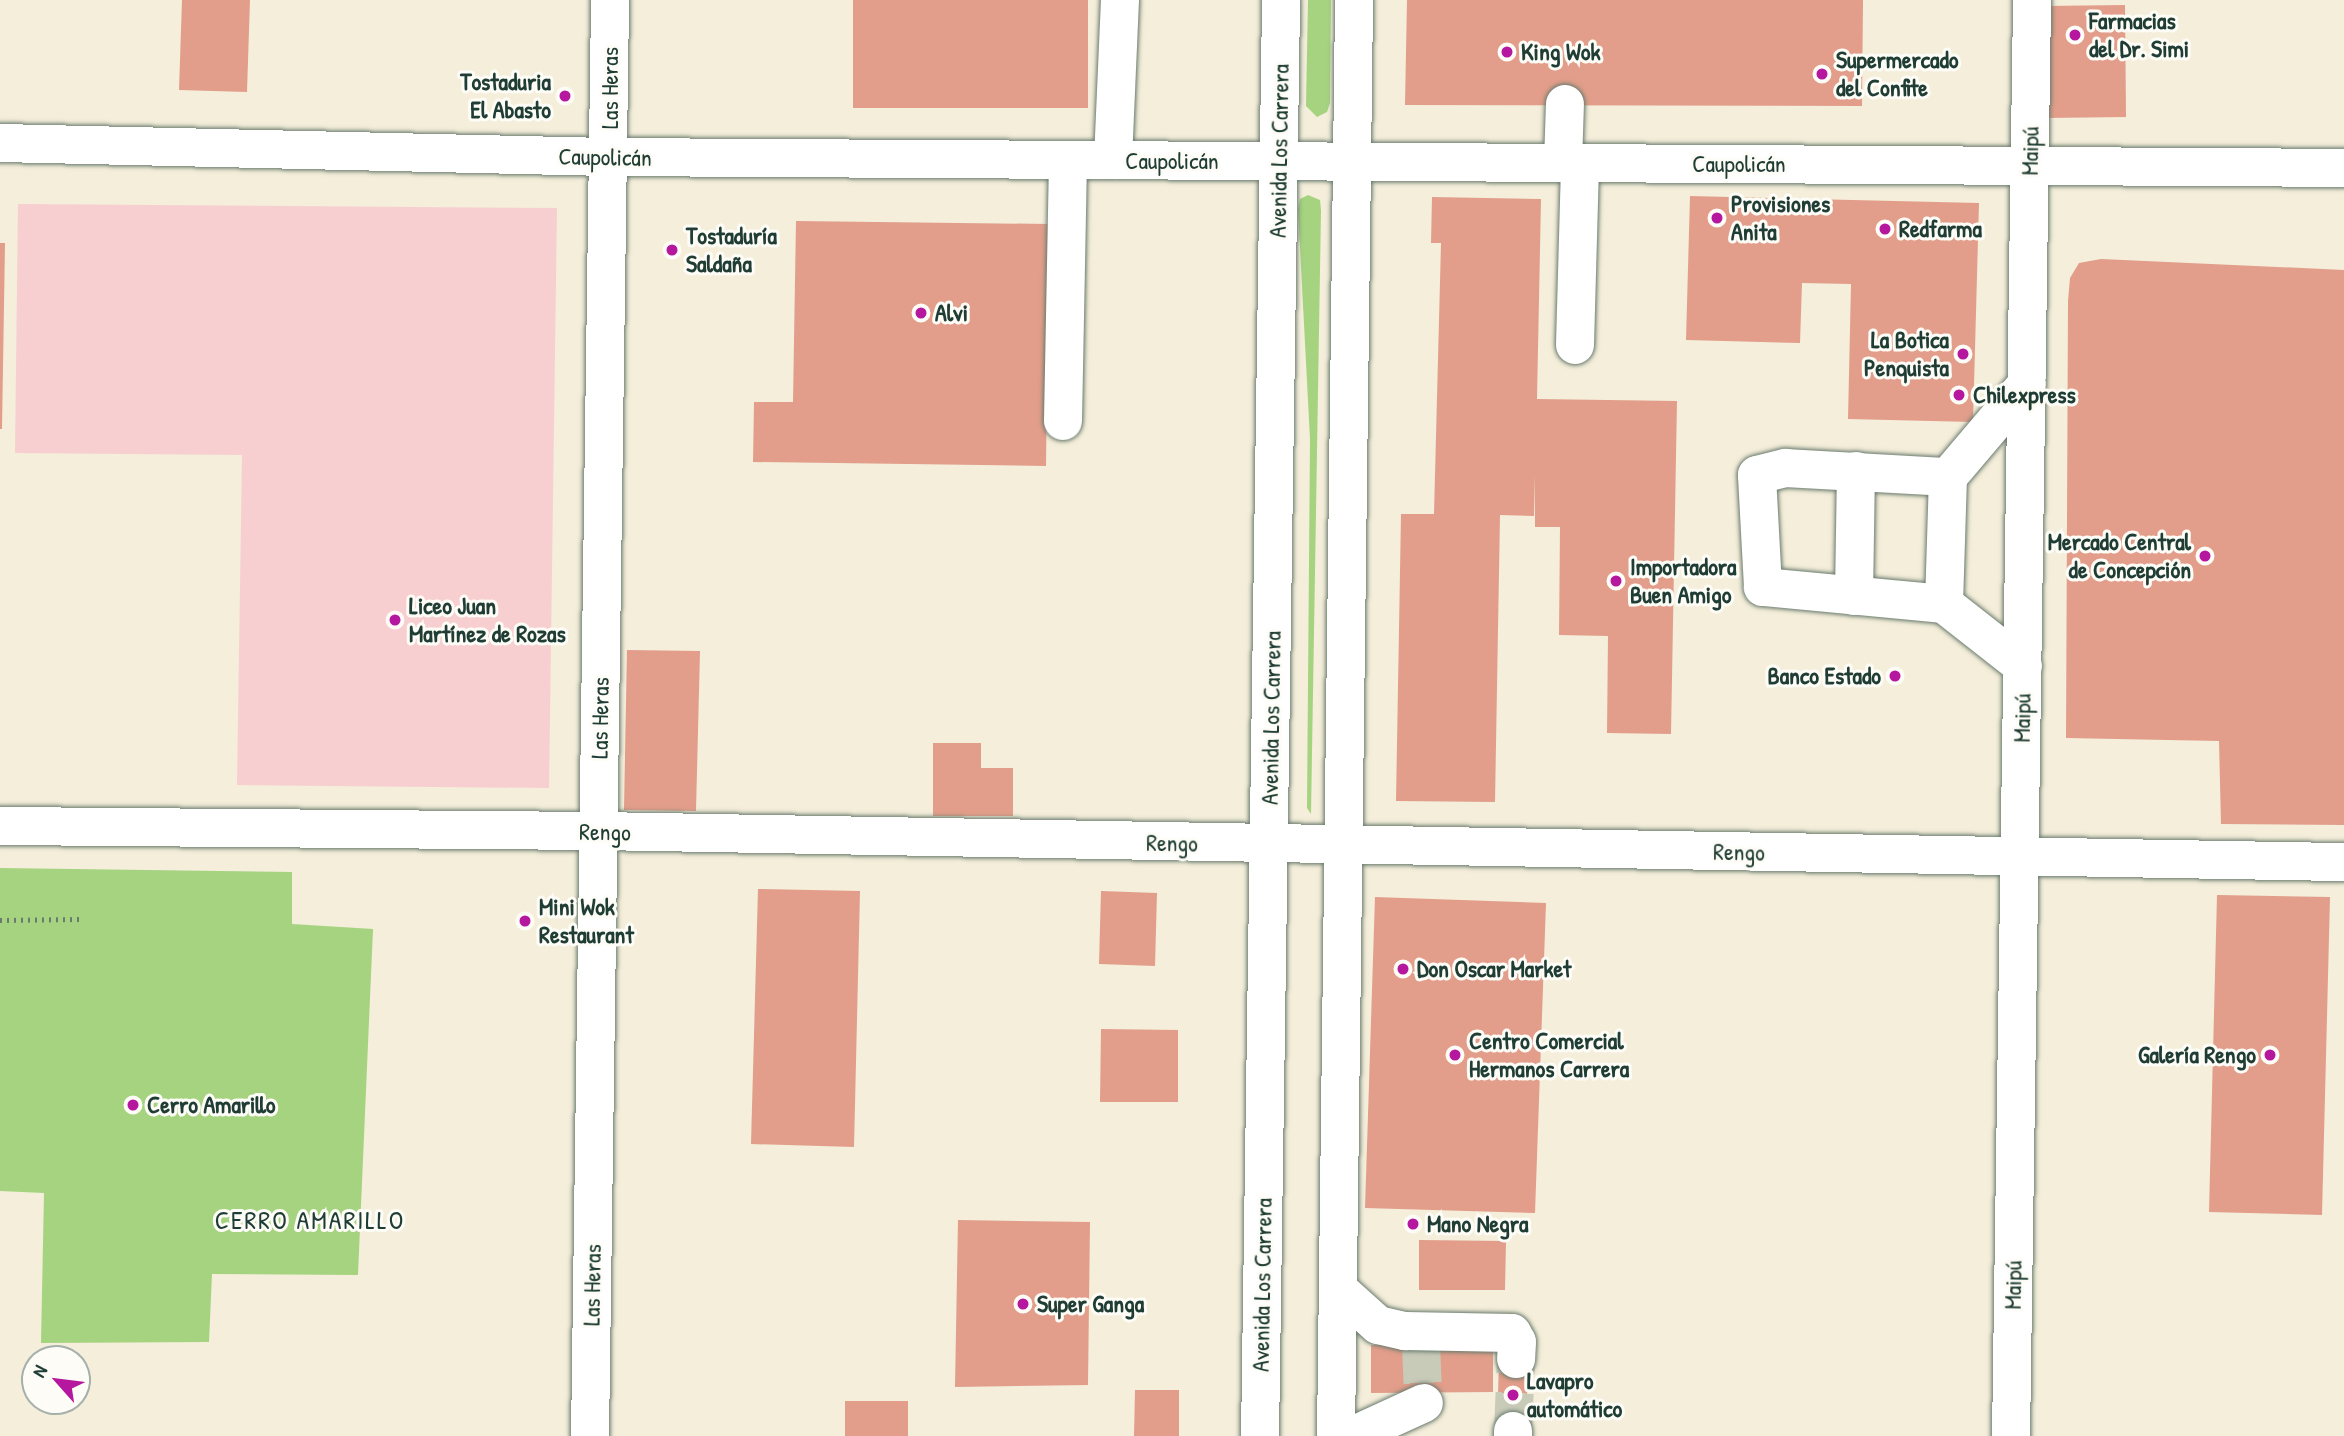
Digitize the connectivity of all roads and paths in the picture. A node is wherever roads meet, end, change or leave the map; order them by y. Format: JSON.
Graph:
{"nodes":[{"id":1,"x":610,"y":0,"type":"edge"},
{"id":2,"x":1120,"y":0,"type":"edge"},
{"id":3,"x":1281,"y":0,"type":"edge"},
{"id":4,"x":1354,"y":0,"type":"edge"},
{"id":5,"x":2032,"y":0,"type":"edge"},
{"id":6,"x":1564,"y":104,"type":"dead end"},
{"id":7,"x":0,"y":143,"type":"edge"},
{"id":8,"x":609,"y":157,"type":"junction"},
{"id":9,"x":1068,"y":160,"type":"junction"},
{"id":10,"x":1113,"y":160,"type":"junction"},
{"id":11,"x":1279,"y":161,"type":"junction"},
{"id":12,"x":1352,"y":162,"type":"junction"},
{"id":13,"x":1571,"y":163,"type":"junction"},
{"id":14,"x":2030,"y":165,"type":"junction"},
{"id":15,"x":2344,"y":169,"type":"edge"},
{"id":16,"x":1575,"y":345,"type":"dead end"},
{"id":17,"x":2027,"y":384,"type":"junction"},
{"id":18,"x":1063,"y":421,"type":"dead end"},
{"id":19,"x":1856,"y":471,"type":"junction"},
{"id":20,"x":1948,"y":477,"type":"junction"},
{"id":21,"x":1854,"y":596,"type":"junction"},
{"id":22,"x":1944,"y":604,"type":"junction"},
{"id":23,"x":2023,"y":666,"type":"junction"},
{"id":24,"x":0,"y":826,"type":"edge"},
{"id":25,"x":598,"y":831,"type":"junction"},
{"id":26,"x":1268,"y":844,"type":"junction"},
{"id":27,"x":1342,"y":846,"type":"junction"},
{"id":28,"x":2020,"y":857,"type":"junction"},
{"id":29,"x":2344,"y":862,"type":"edge"},
{"id":30,"x":81,"y":919,"type":"dead end"},
{"id":31,"x":0,"y":920,"type":"edge"},
{"id":32,"x":1338,"y":1289,"type":"junction"},
{"id":33,"x":1514,"y":1346,"type":"dead end"},
{"id":34,"x":1423,"y":1410,"type":"edge"},
{"id":35,"x":590,"y":1436,"type":"edge"},
{"id":36,"x":1260,"y":1436,"type":"edge"},
{"id":37,"x":1336,"y":1436,"type":"edge"},
{"id":38,"x":1352,"y":1436,"type":"edge"},
{"id":39,"x":2011,"y":1436,"type":"edge"}],
"edges":[{"from":1,"to":8,"type":"main road","name":"Las Heras"},
{"from":2,"to":10,"type":"main road"},
{"from":3,"to":11,"type":"main road","name":"Avenida Los Carrera"},
{"from":4,"to":12,"type":"main road"},
{"from":5,"to":14,"type":"main road","name":"Maipú"},
{"from":6,"to":13,"type":"main road"},
{"from":7,"to":8,"type":"main road","name":"Caupolicán"},
{"from":8,"to":9,"type":"main road","name":"Caupolicán"},
{"from":8,"to":25,"type":"main road","name":"Las Heras"},
{"from":9,"to":10,"type":"main road","name":"Caupolicán"},
{"from":9,"to":18,"type":"main road"},
{"from":10,"to":11,"type":"main road","name":"Caupolicán"},
{"from":11,"to":12,"type":"main road","name":"Caupolicán"},
{"from":11,"to":26,"type":"main road","name":"Avenida Los Carrera"},
{"from":12,"to":13,"type":"main road","name":"Caupolicán"},
{"from":12,"to":27,"type":"main road"},
{"from":13,"to":14,"type":"main road","name":"Caupolicán"},
{"from":13,"to":16,"type":"main road"},
{"from":14,"to":15,"type":"main road","name":"Caupolicán"},
{"from":14,"to":17,"type":"main road","name":"Maipú"},
{"from":17,"to":20,"type":"main road"},
{"from":17,"to":23,"type":"main road","name":"Maipú"},
{"from":19,"to":20,"type":"main road"},
{"from":19,"to":21,"type":"main road"},
{"from":19,"to":21,"type":"main road"},
{"from":20,"to":22,"type":"main road"},
{"from":21,"to":22,"type":"main road"},
{"from":22,"to":23,"type":"main road"},
{"from":23,"to":28,"type":"main road","name":"Maipú"},
{"from":24,"to":25,"type":"main road","name":"Rengo"},
{"from":25,"to":26,"type":"main road","name":"Rengo"},
{"from":25,"to":35,"type":"main road","name":"Las Heras"},
{"from":26,"to":27,"type":"main road","name":"Rengo"},
{"from":26,"to":36,"type":"main road","name":"Avenida Los Carrera"},
{"from":27,"to":28,"type":"main road","name":"Rengo"},
{"from":27,"to":32,"type":"main road"},
{"from":28,"to":29,"type":"main road","name":"Rengo"},
{"from":28,"to":39,"type":"main road","name":"Maipú"},
{"from":30,"to":31,"type":"path"},
{"from":32,"to":33,"type":"main road"},
{"from":32,"to":37,"type":"main road"},
{"from":34,"to":38,"type":"main road"}]}
